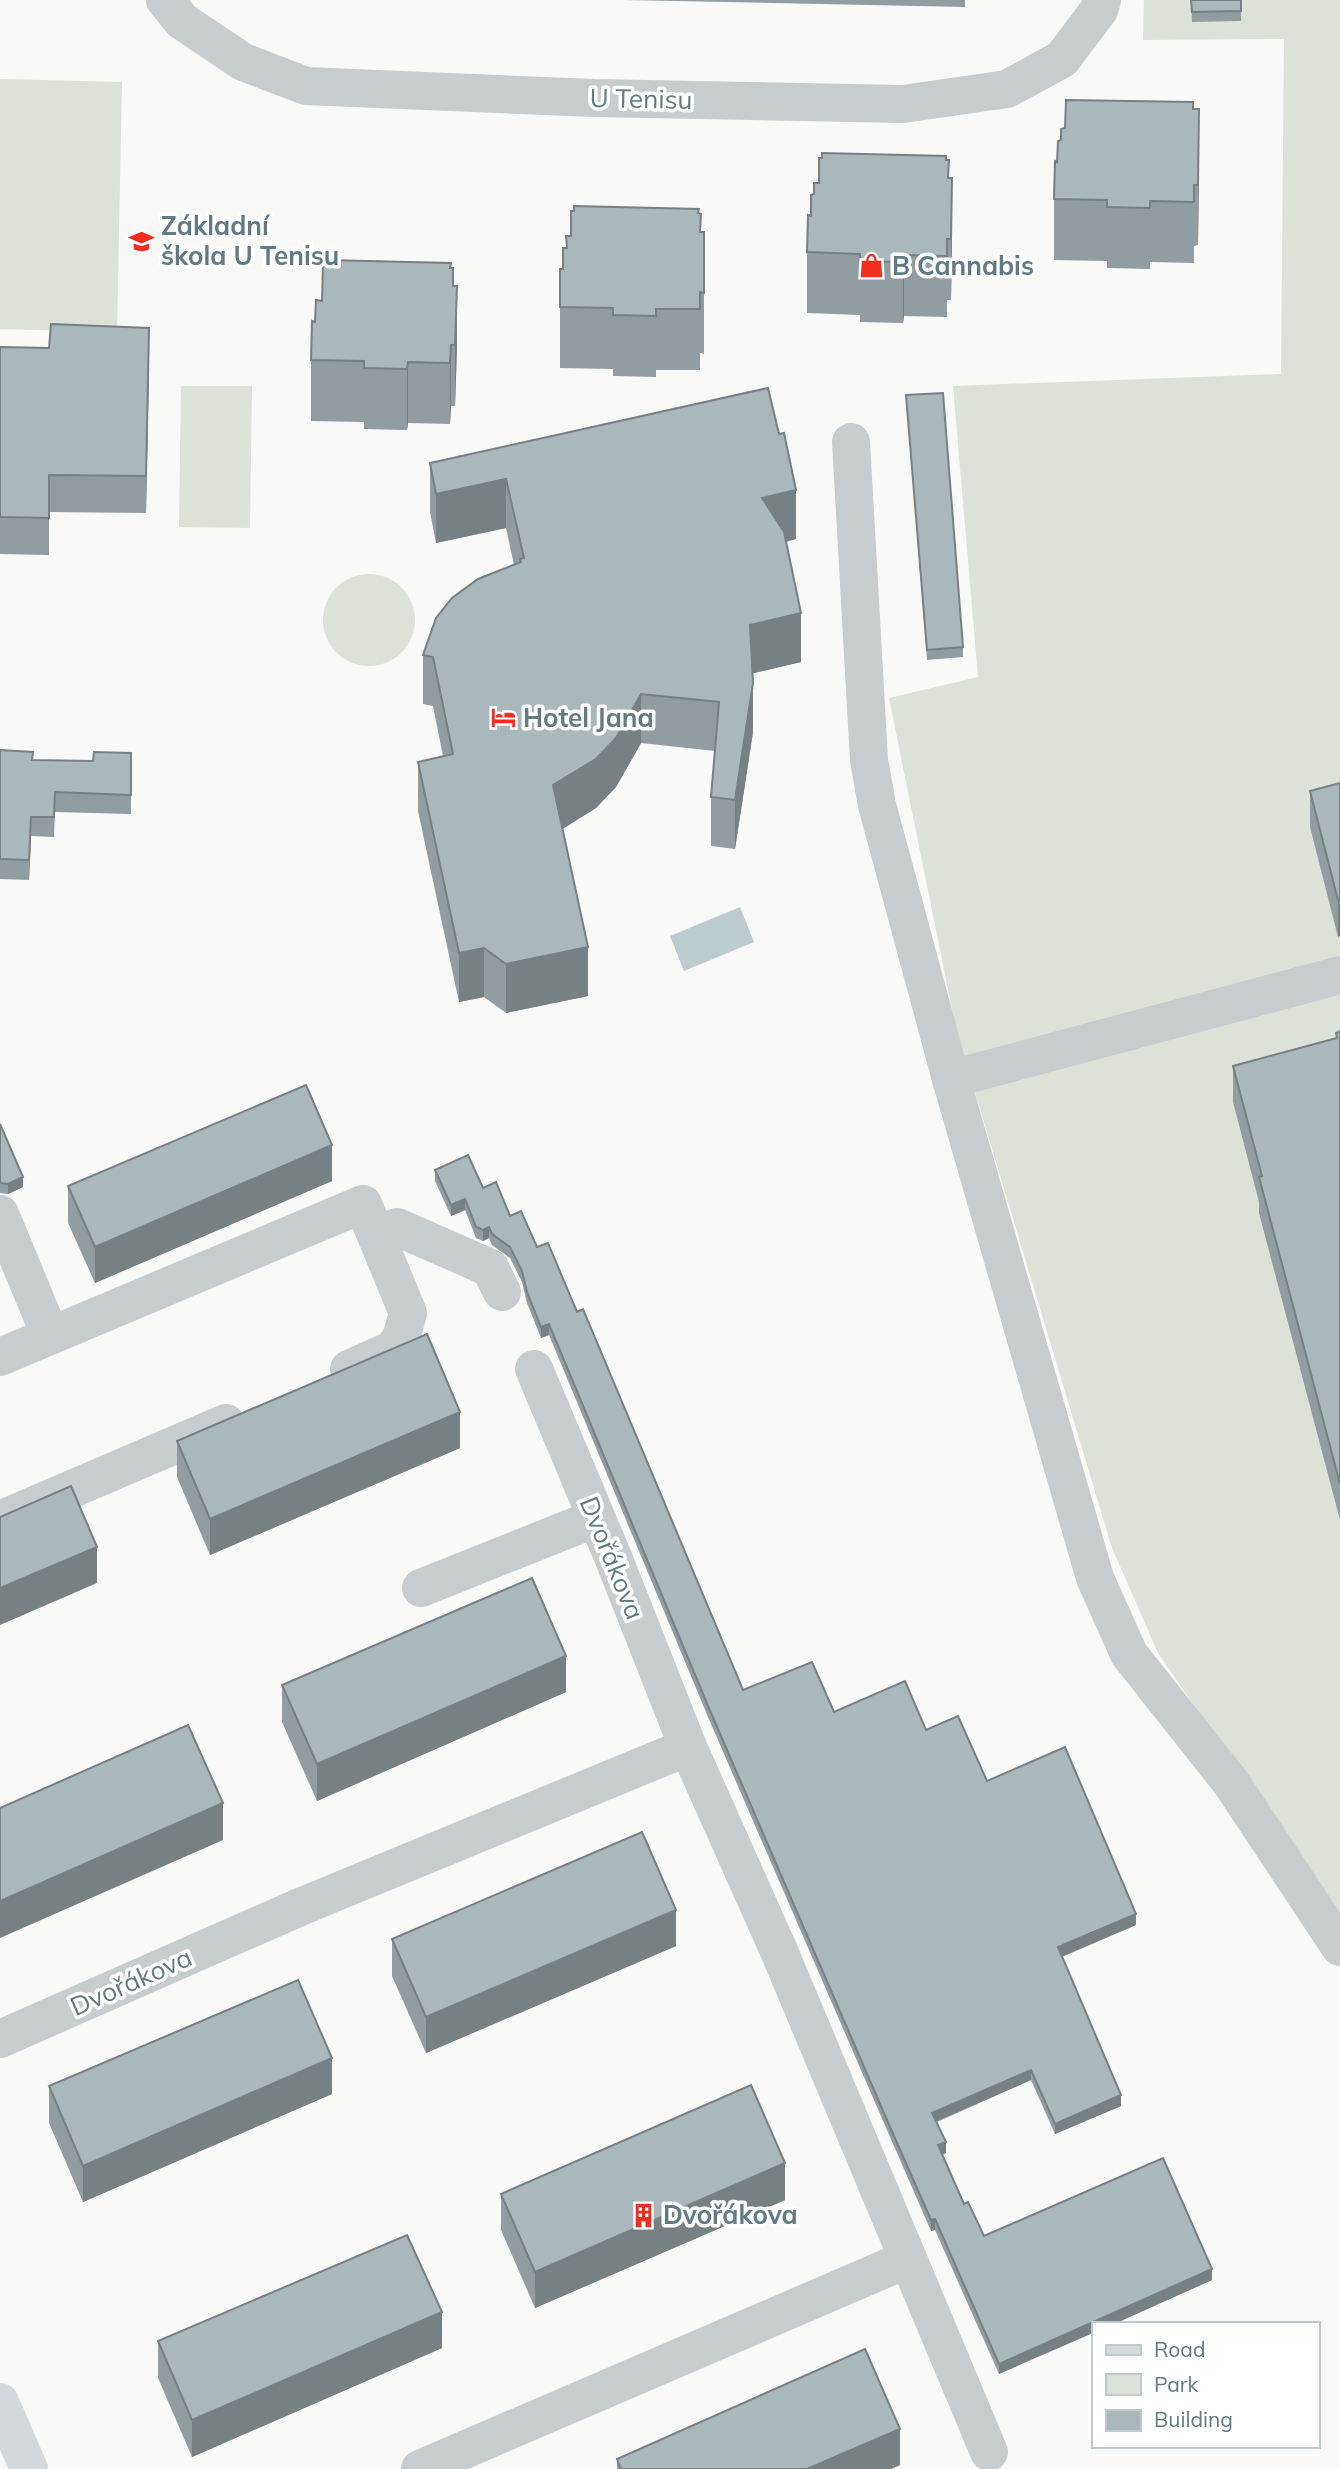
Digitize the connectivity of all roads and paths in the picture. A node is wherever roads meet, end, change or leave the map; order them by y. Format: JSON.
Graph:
{"nodes":[{"id":1,"x":166,"y":0,"type":"edge"},
{"id":2,"x":1102,"y":0,"type":"edge"},
{"id":3,"x":851,"y":442,"type":"dead end"},
{"id":4,"x":1340,"y":975,"type":"edge"},
{"id":5,"x":951,"y":1079,"type":"junction"},
{"id":6,"x":0,"y":1214,"type":"edge"},
{"id":7,"x":376,"y":1235,"type":"junction"},
{"id":8,"x":502,"y":1292,"type":"dead end"},
{"id":9,"x":50,"y":1335,"type":"junction"},
{"id":10,"x":0,"y":1357,"type":"edge"},
{"id":11,"x":534,"y":1369,"type":"dead end"},
{"id":12,"x":316,"y":1384,"type":"edge"},
{"id":13,"x":252,"y":1411,"type":"edge"},
{"id":14,"x":597,"y":1518,"type":"junction"},
{"id":15,"x":0,"y":1520,"type":"edge"},
{"id":16,"x":421,"y":1588,"type":"dead end"},
{"id":17,"x":688,"y":1747,"type":"junction"},
{"id":18,"x":1340,"y":1947,"type":"edge"},
{"id":19,"x":0,"y":2039,"type":"edge"},
{"id":20,"x":908,"y":2259,"type":"junction"},
{"id":21,"x":0,"y":2402,"type":"edge"},
{"id":22,"x":989,"y":2452,"type":"dead end"},
{"id":23,"x":29,"y":2469,"type":"edge"},
{"id":24,"x":420,"y":2469,"type":"edge"}],
"edges":[{"from":1,"to":2,"type":"street","name":"U Tenisu"},
{"from":3,"to":5,"type":"street"},
{"from":4,"to":5,"type":"street"},
{"from":5,"to":18,"type":"street"},
{"from":6,"to":9,"type":"street"},
{"from":7,"to":8,"type":"street"},
{"from":7,"to":9,"type":"street"},
{"from":7,"to":12,"type":"street"},
{"from":9,"to":10,"type":"street"},
{"from":11,"to":14,"type":"street","name":"Dvořákova"},
{"from":13,"to":15,"type":"street"},
{"from":14,"to":16,"type":"street"},
{"from":14,"to":17,"type":"street","name":"Dvořákova"},
{"from":17,"to":19,"type":"street","name":"Dvořákova"},
{"from":17,"to":20,"type":"street","name":"Dvořákova"},
{"from":20,"to":22,"type":"street","name":"Dvořákova"},
{"from":20,"to":24,"type":"street"},
{"from":21,"to":23,"type":"main road"}]}
